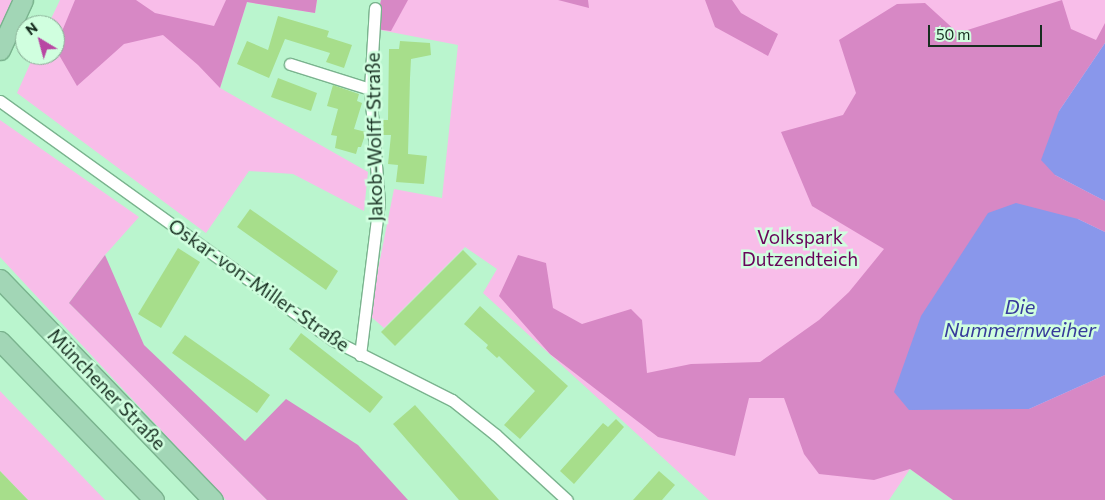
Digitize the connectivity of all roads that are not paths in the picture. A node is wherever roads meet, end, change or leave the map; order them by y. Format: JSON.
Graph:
{"nodes":[{"id":1,"x":24,"y":0,"type":"edge"},
{"id":2,"x":375,"y":8,"type":"dead end"},
{"id":3,"x":0,"y":50,"type":"edge"},
{"id":4,"x":290,"y":64,"type":"dead end"},
{"id":5,"x":370,"y":89,"type":"junction"},
{"id":6,"x":0,"y":101,"type":"edge"},
{"id":7,"x":0,"y":279,"type":"edge"},
{"id":8,"x":0,"y":342,"type":"edge"},
{"id":9,"x":360,"y":355,"type":"junction"},
{"id":10,"x":154,"y":500,"type":"edge"},
{"id":11,"x":213,"y":500,"type":"edge"},
{"id":12,"x":568,"y":500,"type":"edge"}],
"edges":[{"from":1,"to":3,"type":"main road"},
{"from":2,"to":5,"type":"street","name":"Jakob-Wolff-Straße"},
{"from":4,"to":5,"type":"street"},
{"from":5,"to":9,"type":"street","name":"Jakob-Wolff-Straße"},
{"from":6,"to":9,"type":"street","name":"Oskar-von-Miller-Straße"},
{"from":7,"to":11,"type":"main road","name":"Münchener Straße"},
{"from":8,"to":10,"type":"main road"},
{"from":9,"to":12,"type":"street","name":"Oskar-von-Miller-Straße"}]}
